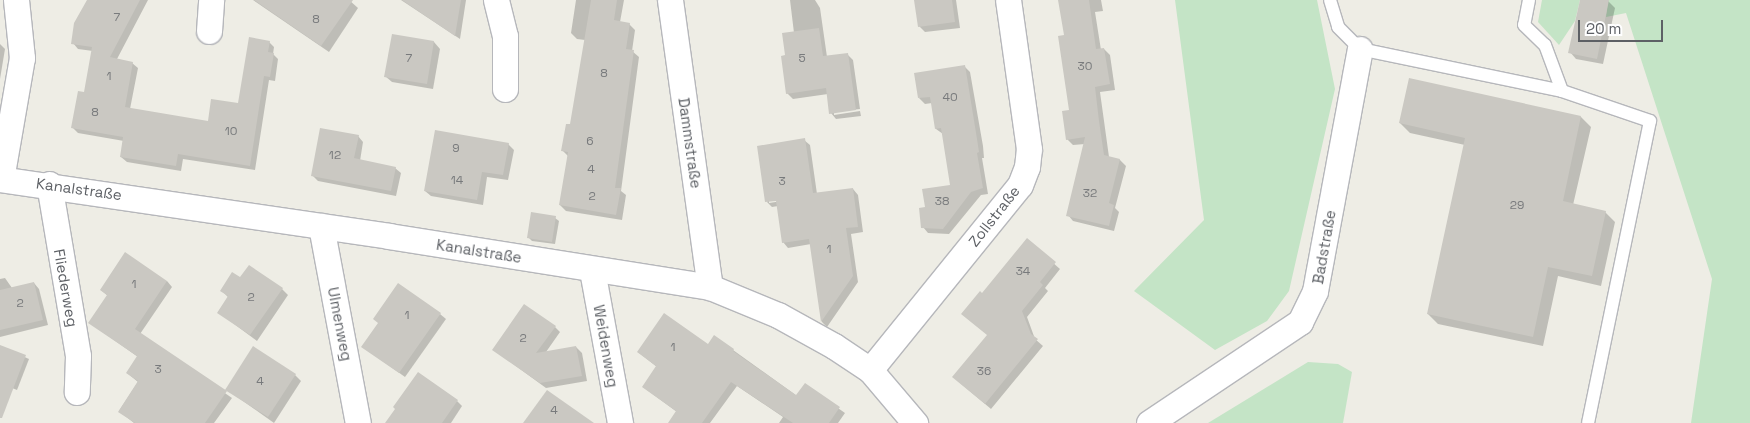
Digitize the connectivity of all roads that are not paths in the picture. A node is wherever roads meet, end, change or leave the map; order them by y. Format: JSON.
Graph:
{"nodes":[{"id":1,"x":16,"y":0,"type":"edge"},
{"id":2,"x":211,"y":0,"type":"edge"},
{"id":3,"x":496,"y":0,"type":"edge"},
{"id":4,"x":670,"y":0,"type":"edge"},
{"id":5,"x":1008,"y":0,"type":"edge"},
{"id":6,"x":1330,"y":0,"type":"edge"},
{"id":7,"x":1529,"y":0,"type":"edge"},
{"id":8,"x":209,"y":31,"type":"dead end"},
{"id":9,"x":1360,"y":49,"type":"junction"},
{"id":10,"x":505,"y":89,"type":"dead end"},
{"id":11,"x":1562,"y":91,"type":"junction"},
{"id":12,"x":0,"y":179,"type":"edge"},
{"id":13,"x":49,"y":184,"type":"junction"},
{"id":14,"x":321,"y":226,"type":"junction"},
{"id":15,"x":592,"y":270,"type":"junction"},
{"id":16,"x":710,"y":287,"type":"junction"},
{"id":17,"x":870,"y":370,"type":"junction"},
{"id":18,"x":77,"y":392,"type":"dead end"},
{"id":19,"x":358,"y":423,"type":"edge"},
{"id":20,"x":620,"y":423,"type":"edge"},
{"id":21,"x":915,"y":423,"type":"edge"},
{"id":22,"x":1149,"y":423,"type":"edge"},
{"id":23,"x":1588,"y":423,"type":"edge"}],
"edges":[{"from":1,"to":12,"type":"street"},
{"from":2,"to":8,"type":"street"},
{"from":3,"to":10,"type":"street"},
{"from":4,"to":16,"type":"street","name":"Dammstraße"},
{"from":5,"to":17,"type":"street","name":"Zollstraße"},
{"from":6,"to":9,"type":"lane"},
{"from":7,"to":11,"type":"lane"},
{"from":9,"to":11,"type":"lane"},
{"from":9,"to":22,"type":"street","name":"Badstraße"},
{"from":11,"to":23,"type":"lane"},
{"from":12,"to":13,"type":"street","name":"Kanalstraße"},
{"from":13,"to":14,"type":"street","name":"Kanalstraße"},
{"from":13,"to":18,"type":"street","name":"Fliederweg"},
{"from":14,"to":15,"type":"street","name":"Kanalstraße"},
{"from":14,"to":19,"type":"street","name":"Ulmenweg"},
{"from":15,"to":16,"type":"street","name":"Kanalstraße"},
{"from":15,"to":20,"type":"street","name":"Weidenweg"},
{"from":16,"to":17,"type":"street","name":"Kanalstraße"},
{"from":17,"to":21,"type":"street","name":"Kanalstraße"}]}
